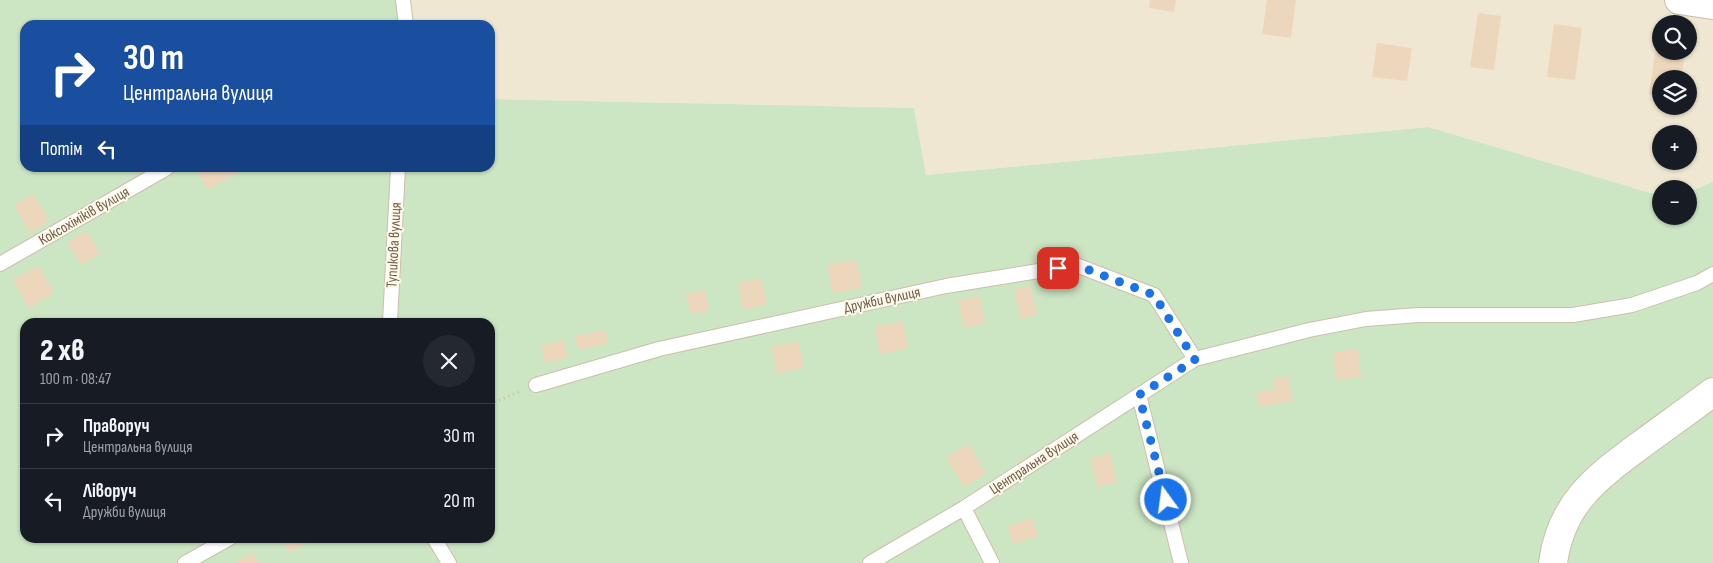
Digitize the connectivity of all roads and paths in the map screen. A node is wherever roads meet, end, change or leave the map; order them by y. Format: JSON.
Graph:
{"nodes":[{"id":1,"x":404,"y":0,"type":"edge"},
{"id":2,"x":1679,"y":0,"type":"edge"},
{"id":3,"x":1713,"y":5,"type":"edge"},
{"id":4,"x":406,"y":20,"type":"edge"},
{"id":5,"x":160,"y":172,"type":"edge"},
{"id":6,"x":398,"y":172,"type":"edge"},
{"id":7,"x":0,"y":264,"type":"edge"},
{"id":8,"x":1713,"y":274,"type":"edge"},
{"id":9,"x":390,"y":318,"type":"edge"},
{"id":10,"x":1195,"y":360,"type":"junction"},
{"id":11,"x":536,"y":385,"type":"joint"},
{"id":12,"x":1713,"y":392,"type":"edge"},
{"id":13,"x":1139,"y":395,"type":"junction"},
{"id":14,"x":495,"y":402,"type":"edge"},
{"id":15,"x":964,"y":508,"type":"junction"},
{"id":16,"x":221,"y":543,"type":"edge"},
{"id":17,"x":437,"y":543,"type":"edge"},
{"id":18,"x":185,"y":563,"type":"edge"},
{"id":19,"x":449,"y":563,"type":"edge"},
{"id":20,"x":870,"y":563,"type":"edge"},
{"id":21,"x":992,"y":563,"type":"edge"},
{"id":22,"x":1180,"y":563,"type":"edge"},
{"id":23,"x":1553,"y":563,"type":"edge"}],
"edges":[{"from":1,"to":4,"type":"lane"},
{"from":2,"to":3,"type":"street"},
{"from":5,"to":7,"type":"lane","name":"Коксохіміків вулиця"},
{"from":6,"to":9,"type":"lane","name":"Тупикова вулиця"},
{"from":8,"to":10,"type":"lane","name":"Центральна вулиця"},
{"from":10,"to":11,"type":"lane","name":"Дружби вулиця"},
{"from":10,"to":13,"type":"lane","name":"Центральна вулиця"},
{"from":11,"to":14,"type":"path"},
{"from":12,"to":23,"type":"street"},
{"from":13,"to":15,"type":"lane","name":"Центральна вулиця"},
{"from":13,"to":22,"type":"lane"},
{"from":15,"to":20,"type":"lane","name":"Центральна вулиця"},
{"from":15,"to":21,"type":"lane"},
{"from":16,"to":18,"type":"lane"},
{"from":17,"to":19,"type":"lane"}]}
